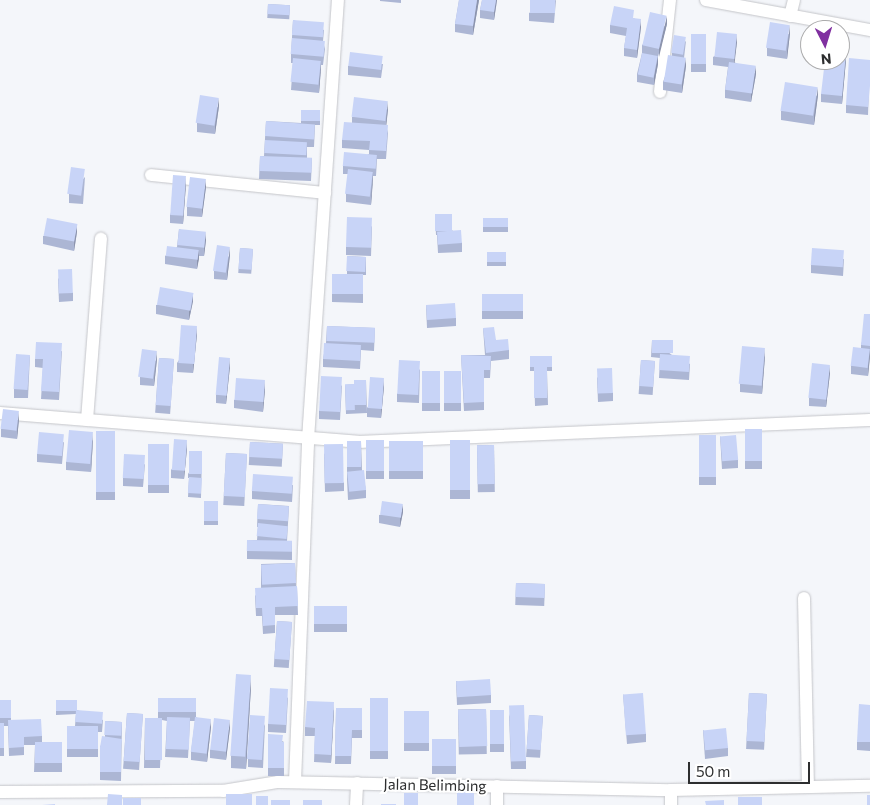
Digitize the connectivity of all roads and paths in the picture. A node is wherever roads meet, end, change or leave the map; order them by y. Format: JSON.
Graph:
{"nodes":[{"id":1,"x":338,"y":0,"type":"edge"},
{"id":2,"x":670,"y":0,"type":"edge"},
{"id":3,"x":706,"y":0,"type":"edge"},
{"id":4,"x":794,"y":0,"type":"edge"},
{"id":5,"x":790,"y":16,"type":"junction"},
{"id":6,"x":870,"y":30,"type":"edge"},
{"id":7,"x":660,"y":92,"type":"dead end"},
{"id":8,"x":151,"y":175,"type":"dead end"},
{"id":9,"x":325,"y":193,"type":"junction"},
{"id":10,"x":101,"y":239,"type":"dead end"},
{"id":11,"x":0,"y":413,"type":"edge"},
{"id":12,"x":87,"y":420,"type":"junction"},
{"id":13,"x":870,"y":420,"type":"edge"},
{"id":14,"x":308,"y":439,"type":"junction"},
{"id":15,"x":804,"y":598,"type":"dead end"},
{"id":16,"x":295,"y":782,"type":"junction"},
{"id":17,"x":357,"y":783,"type":"junction"},
{"id":18,"x":497,"y":786,"type":"junction"},
{"id":19,"x":808,"y":786,"type":"junction"},
{"id":20,"x":870,"y":786,"type":"edge"},
{"id":21,"x":671,"y":790,"type":"junction"},
{"id":22,"x":0,"y":792,"type":"edge"},
{"id":23,"x":356,"y":805,"type":"edge"},
{"id":24,"x":497,"y":805,"type":"edge"},
{"id":25,"x":671,"y":805,"type":"edge"}],
"edges":[{"from":1,"to":9,"type":"street"},
{"from":2,"to":7,"type":"street"},
{"from":3,"to":5,"type":"street"},
{"from":4,"to":5,"type":"street"},
{"from":5,"to":6,"type":"street"},
{"from":8,"to":9,"type":"street"},
{"from":9,"to":14,"type":"street"},
{"from":10,"to":12,"type":"street"},
{"from":11,"to":12,"type":"street"},
{"from":12,"to":14,"type":"street"},
{"from":13,"to":14,"type":"street"},
{"from":14,"to":16,"type":"street"},
{"from":15,"to":19,"type":"street"},
{"from":16,"to":17,"type":"street","name":"Jalan Belimbing"},
{"from":16,"to":22,"type":"street","name":"Jalan Belimbing"},
{"from":17,"to":18,"type":"street","name":"Jalan Belimbing"},
{"from":17,"to":23,"type":"street"},
{"from":18,"to":21,"type":"street","name":"Jalan Belimbing"},
{"from":18,"to":24,"type":"street"},
{"from":19,"to":20,"type":"street","name":"Jalan Belimbing"},
{"from":19,"to":21,"type":"street","name":"Jalan Belimbing"},
{"from":21,"to":25,"type":"street"}]}
